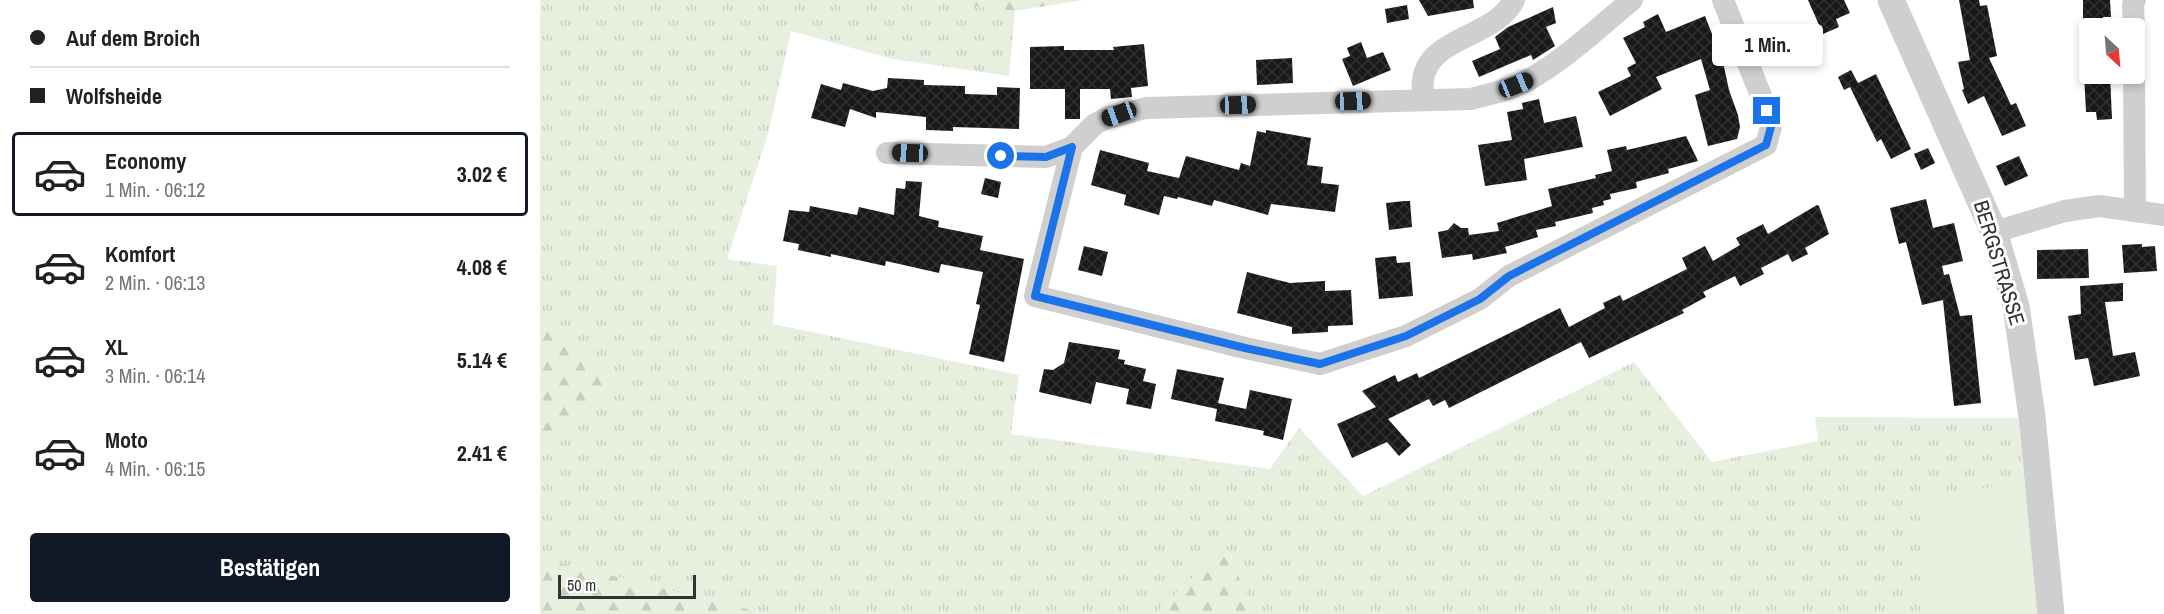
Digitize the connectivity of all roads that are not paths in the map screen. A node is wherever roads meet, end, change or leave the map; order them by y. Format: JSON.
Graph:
{"nodes":[{"id":1,"x":1514,"y":0,"type":"edge"},
{"id":2,"x":1632,"y":0,"type":"edge"},
{"id":3,"x":1724,"y":0,"type":"edge"},
{"id":4,"x":1891,"y":0,"type":"edge"},
{"id":5,"x":2135,"y":0,"type":"edge"},
{"id":6,"x":2134,"y":18,"type":"edge"},
{"id":7,"x":2134,"y":84,"type":"edge"},
{"id":8,"x":1423,"y":99,"type":"junction"},
{"id":9,"x":1072,"y":147,"type":"junction"},
{"id":10,"x":887,"y":153,"type":"dead end"},
{"id":11,"x":2135,"y":210,"type":"junction"},
{"id":12,"x":2164,"y":215,"type":"edge"},
{"id":13,"x":1994,"y":232,"type":"junction"},
{"id":14,"x":2050,"y":614,"type":"edge"}],
"edges":[{"from":1,"to":8,"type":"street"},
{"from":2,"to":8,"type":"street"},
{"from":3,"to":9,"type":"street"},
{"from":4,"to":13,"type":"street","name":"BERGSTRASSE"},
{"from":5,"to":6,"type":"street"},
{"from":7,"to":11,"type":"street"},
{"from":8,"to":9,"type":"street"},
{"from":9,"to":10,"type":"street"},
{"from":11,"to":12,"type":"street"},
{"from":11,"to":13,"type":"street"},
{"from":13,"to":14,"type":"street","name":"BERGSTRASSE"}]}
